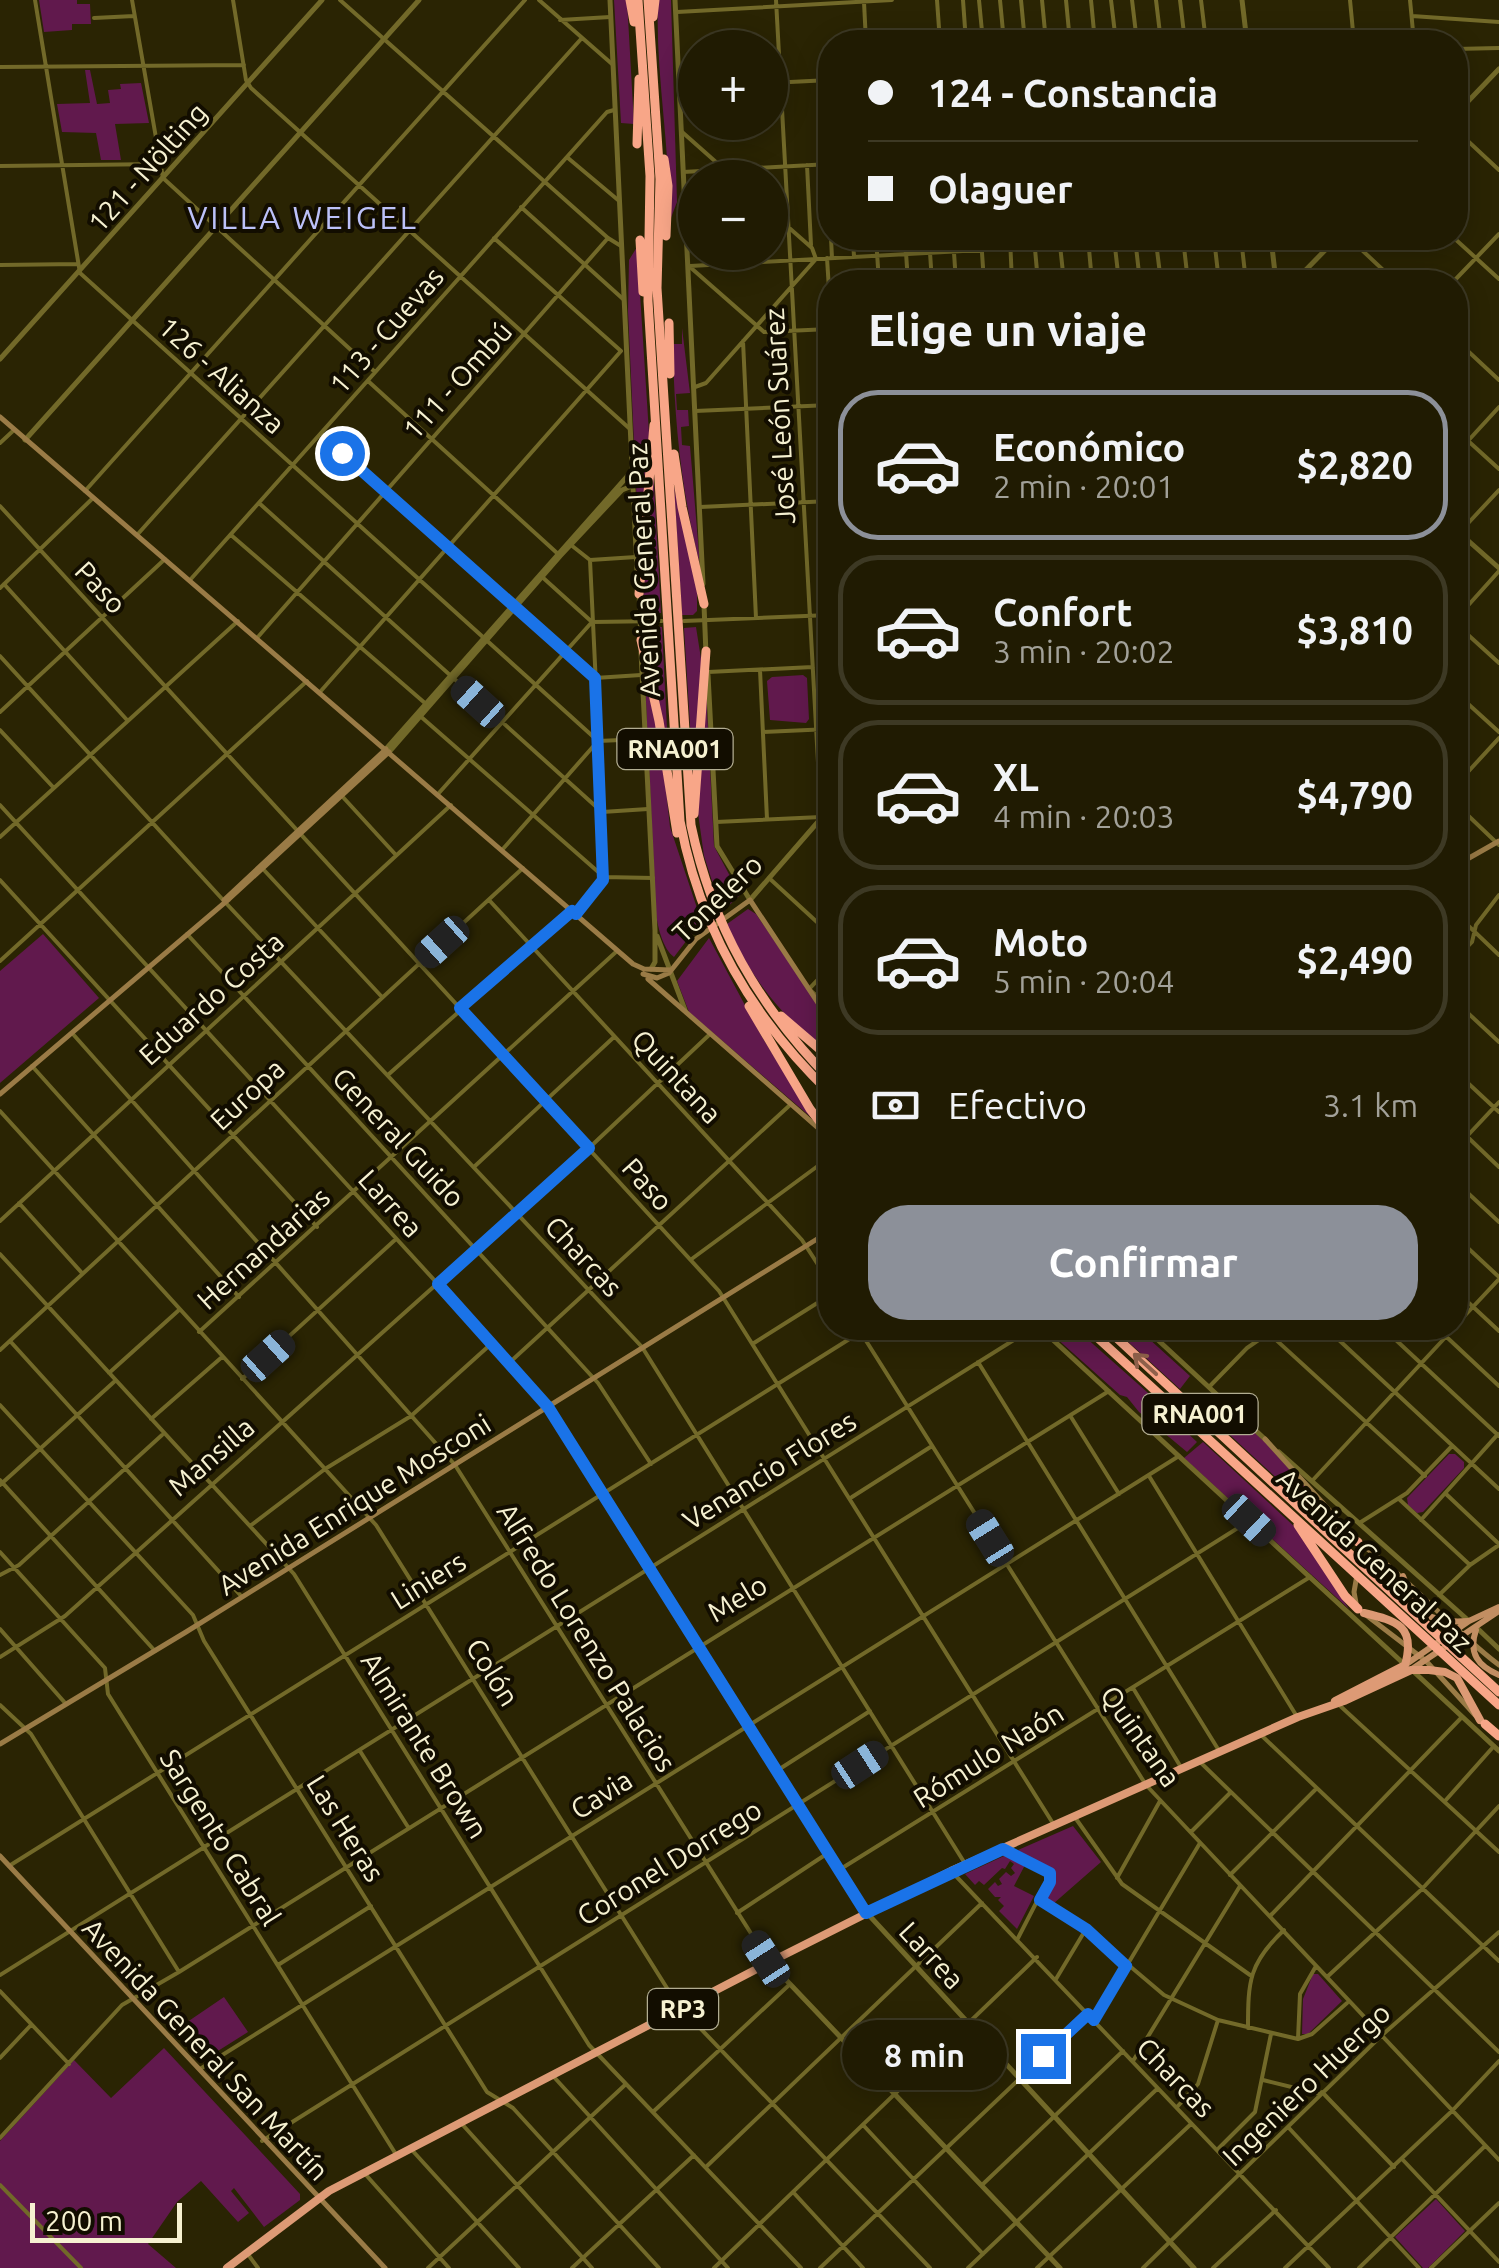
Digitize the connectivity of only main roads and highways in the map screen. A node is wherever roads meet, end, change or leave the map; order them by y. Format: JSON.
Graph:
{"nodes":[{"id":1,"x":634,"y":0,"type":"edge"},
{"id":2,"x":651,"y":0,"type":"edge"},
{"id":3,"x":644,"y":63,"type":"junction"},
{"id":4,"x":656,"y":113,"type":"junction"},
{"id":5,"x":636,"y":144,"type":"dead end"},
{"id":6,"x":666,"y":236,"type":"dead end"},
{"id":7,"x":640,"y":240,"type":"dead end"},
{"id":8,"x":669,"y":323,"type":"dead end"},
{"id":9,"x":652,"y":338,"type":"junction"},
{"id":10,"x":664,"y":406,"type":"junction"},
{"id":11,"x":0,"y":418,"type":"edge"},
{"id":12,"x":639,"y":594,"type":"road end"},
{"id":13,"x":704,"y":604,"type":"road end"},
{"id":14,"x":640,"y":640,"type":"road end"},
{"id":15,"x":706,"y":651,"type":"road end"},
{"id":16,"x":388,"y":750,"type":"junction"},
{"id":17,"x":1498,"y":843,"type":"edge"},
{"id":18,"x":1468,"y":859,"type":"edge"},
{"id":19,"x":695,"y":867,"type":"junction"},
{"id":20,"x":719,"y":933,"type":"junction"},
{"id":21,"x":645,"y":972,"type":"junction"},
{"id":22,"x":738,"y":981,"type":"junction"},
{"id":23,"x":755,"y":988,"type":"junction"},
{"id":24,"x":818,"y":1003,"type":"edge"},
{"id":25,"x":818,"y":1049,"type":"edge"},
{"id":26,"x":818,"y":1065,"type":"edge"},
{"id":27,"x":818,"y":1080,"type":"edge"},
{"id":28,"x":0,"y":1094,"type":"edge"},
{"id":29,"x":818,"y":1120,"type":"edge"},
{"id":30,"x":818,"y":1127,"type":"edge"},
{"id":31,"x":818,"y":1238,"type":"edge"},
{"id":32,"x":1099,"y":1340,"type":"edge"},
{"id":33,"x":1118,"y":1340,"type":"edge"},
{"id":34,"x":1265,"y":1439,"type":"road end"},
{"id":35,"x":1289,"y":1504,"type":"junction"},
{"id":36,"x":1358,"y":1542,"type":"junction"},
{"id":37,"x":1396,"y":1569,"type":"junction"},
{"id":38,"x":1403,"y":1576,"type":"junction"},
{"id":39,"x":1499,"y":1609,"type":"edge"},
{"id":40,"x":1360,"y":1611,"type":"junction"},
{"id":41,"x":1469,"y":1621,"type":"junction"},
{"id":42,"x":1477,"y":1628,"type":"junction"},
{"id":43,"x":1455,"y":1659,"type":"junction"},
{"id":44,"x":1499,"y":1666,"type":"edge"},
{"id":45,"x":1408,"y":1668,"type":"junction"},
{"id":46,"x":1499,"y":1676,"type":"edge"},
{"id":47,"x":1499,"y":1692,"type":"edge"},
{"id":48,"x":1499,"y":1705,"type":"edge"},
{"id":49,"x":1482,"y":1722,"type":"junction"},
{"id":50,"x":1498,"y":1740,"type":"edge"},
{"id":51,"x":0,"y":1744,"type":"edge"},
{"id":52,"x":0,"y":1856,"type":"edge"},
{"id":53,"x":318,"y":2198,"type":"junction"},
{"id":54,"x":227,"y":2268,"type":"edge"},
{"id":55,"x":385,"y":2268,"type":"edge"}],
"edges":[{"from":1,"to":3,"type":"highway"},
{"from":2,"to":3,"type":"highway"},
{"from":3,"to":4,"type":"highway","name":"Avenida General Paz","number":"RNA001"},
{"from":3,"to":5,"type":"highway"},
{"from":3,"to":9,"type":"highway","name":"Avenida General Paz","number":"RNA001"},
{"from":4,"to":6,"type":"highway"},
{"from":4,"to":10,"type":"highway","name":"Avenida General Paz","number":"RNA001"},
{"from":7,"to":9,"type":"highway"},
{"from":8,"to":10,"type":"highway"},
{"from":9,"to":10,"type":"highway","name":"Avenida General Paz","number":"RNA001"},
{"from":10,"to":12,"type":"highway"},
{"from":10,"to":13,"type":"highway"},
{"from":10,"to":19,"type":"highway","name":"Avenida General Paz","number":"RNA001"},
{"from":11,"to":16,"type":"main road"},
{"from":14,"to":19,"type":"highway"},
{"from":15,"to":19,"type":"highway"},
{"from":16,"to":21,"type":"main road"},
{"from":16,"to":28,"type":"main road"},
{"from":17,"to":18,"type":"main road"},
{"from":19,"to":20,"type":"highway","name":"Avenida General Paz","number":"RNA001"},
{"from":20,"to":22,"type":"highway","name":"Avenida General Paz","number":"RNA001"},
{"from":20,"to":23,"type":"highway","name":"Avenida General Paz","number":"RNA001"},
{"from":21,"to":24,"type":"main road","name":"Tonelero"},
{"from":21,"to":30,"type":"main road"},
{"from":22,"to":27,"type":"highway","name":"Avenida General Paz","number":"RNA001"},
{"from":22,"to":29,"type":"highway"},
{"from":23,"to":25,"type":"highway"},
{"from":23,"to":26,"type":"highway","name":"Avenida General Paz","number":"RNA001"},
{"from":31,"to":51,"type":"main road","name":"Avenida Enrique Mosconi"},
{"from":32,"to":35,"type":"highway","name":"Avenida General Paz","number":"RNA001"},
{"from":35,"to":33,"type":"highway","name":"Avenida General Paz","number":"RNA001","one_way":true},
{"from":34,"to":36,"type":"main road"},
{"from":35,"to":36,"type":"highway"},
{"from":35,"to":40,"type":"highway"},
{"from":35,"to":43,"type":"highway","name":"Avenida General Paz","number":"RNA001"},
{"from":36,"to":37,"type":"main road"},
{"from":37,"to":38,"type":"main road"},
{"from":37,"to":40,"type":"main road"},
{"from":38,"to":41,"type":"main road"},
{"from":38,"to":44,"type":"main road"},
{"from":39,"to":41,"type":"main road"},
{"from":39,"to":42,"type":"main road"},
{"from":40,"to":45,"type":"highway"},
{"from":40,"to":49,"type":"main road"},
{"from":41,"to":45,"type":"main road"},
{"from":42,"to":45,"type":"main road"},
{"from":42,"to":46,"type":"main road"},
{"from":43,"to":47,"type":"highway","name":"Avenida General Paz","number":"RNA001"},
{"from":43,"to":48,"type":"highway","name":"Avenida General Paz","number":"RNA001"},
{"from":45,"to":49,"type":"highway"},
{"from":45,"to":53,"type":"highway","number":"RP3"},
{"from":49,"to":50,"type":"highway"},
{"from":52,"to":53,"type":"main road","name":"Avenida General San Martín"},
{"from":53,"to":54,"type":"highway","number":"RP3"},
{"from":53,"to":55,"type":"main road","name":"Avenida General San Martín"}]}
